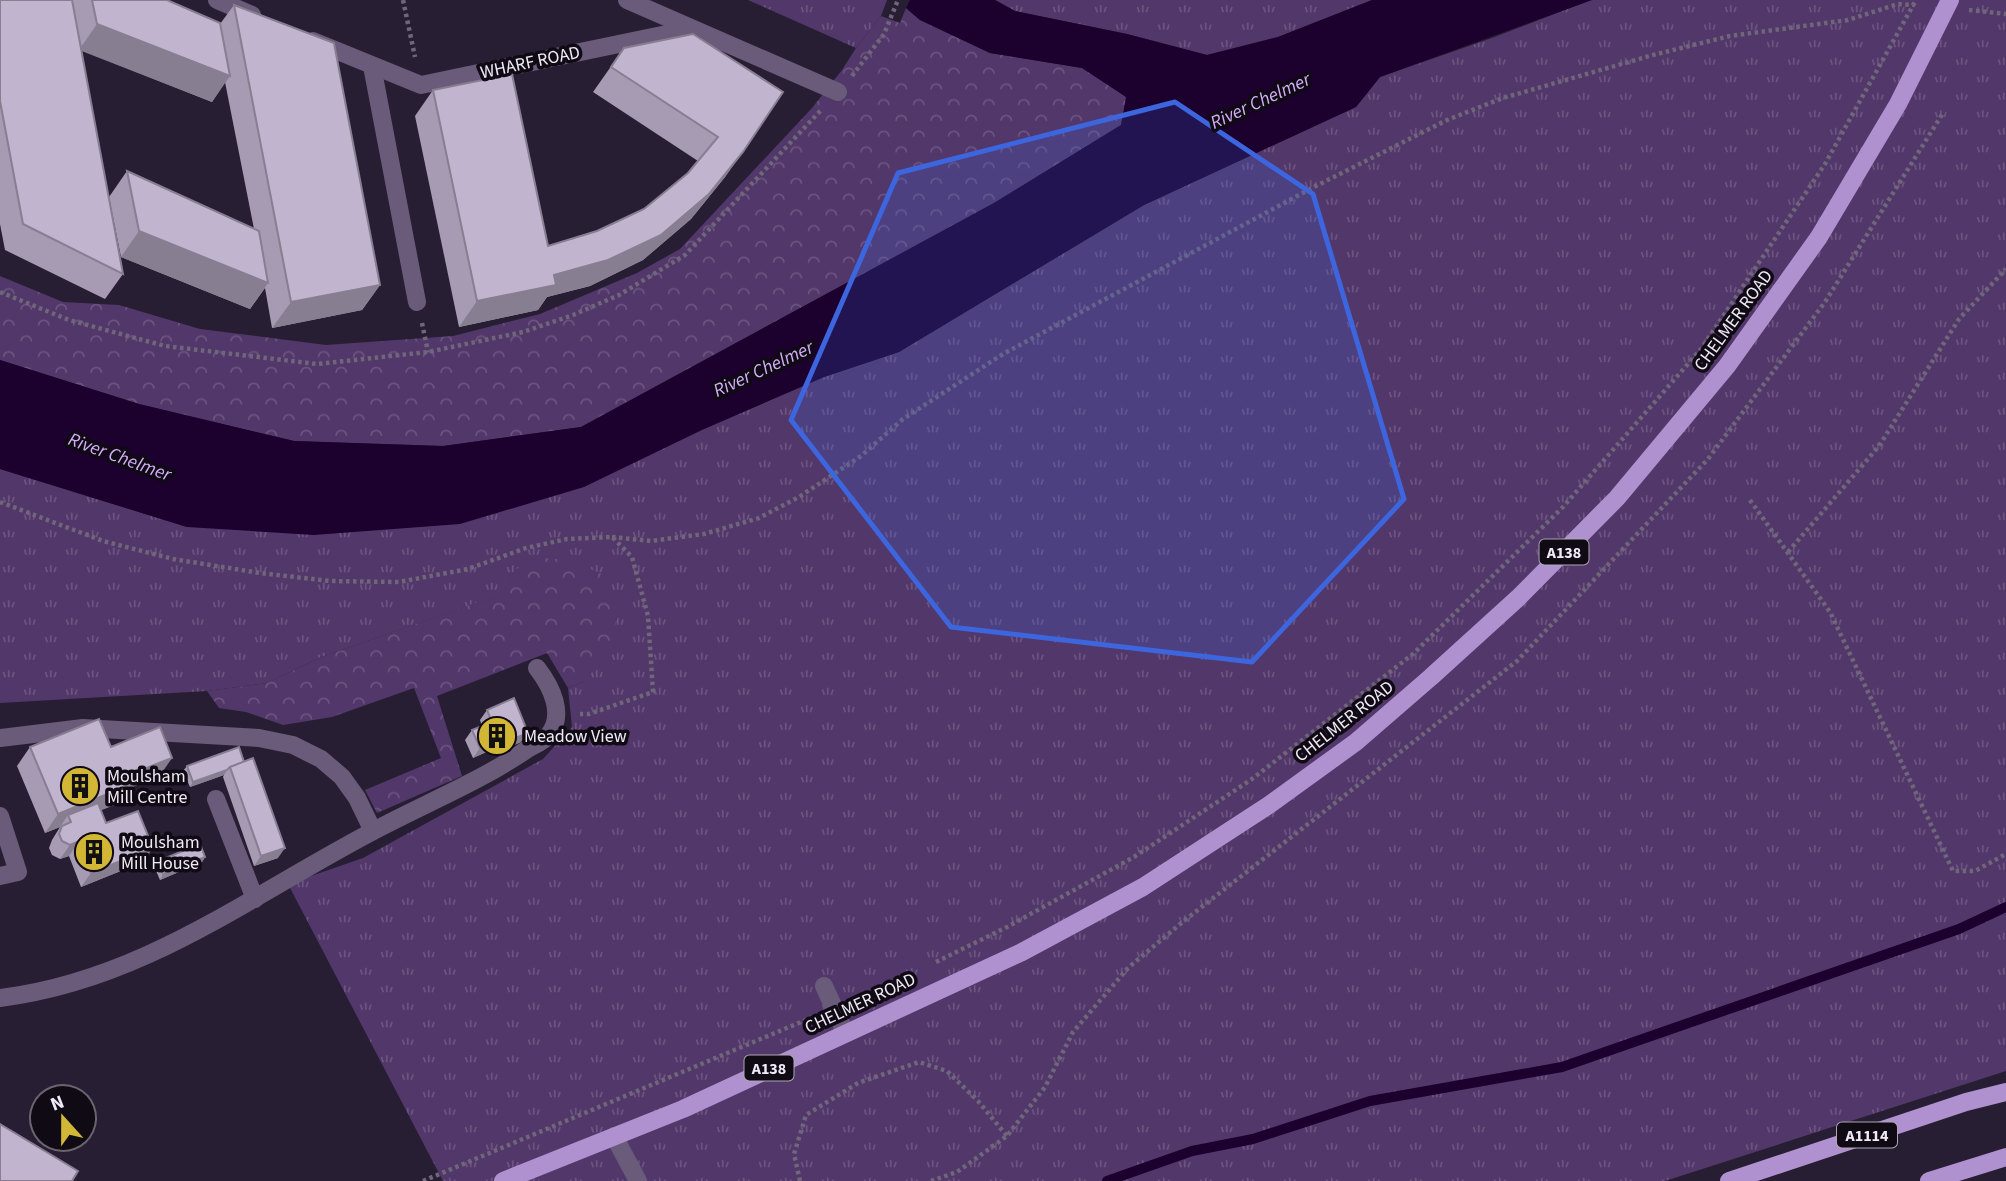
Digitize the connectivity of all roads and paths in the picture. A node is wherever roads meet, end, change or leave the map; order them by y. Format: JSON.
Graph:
{"nodes":[{"id":1,"x":217,"y":0,"type":"edge"},
{"id":2,"x":402,"y":0,"type":"edge"},
{"id":3,"x":627,"y":0,"type":"edge"},
{"id":4,"x":898,"y":0,"type":"edge"},
{"id":5,"x":1916,"y":0,"type":"edge"},
{"id":6,"x":1950,"y":0,"type":"edge"},
{"id":7,"x":1898,"y":4,"type":"dead end"},
{"id":8,"x":265,"y":20,"type":"edge"},
{"id":9,"x":691,"y":29,"type":"junction"},
{"id":10,"x":300,"y":36,"type":"edge"},
{"id":11,"x":372,"y":66,"type":"junction"},
{"id":12,"x":421,"y":85,"type":"junction"},
{"id":13,"x":838,"y":92,"type":"junction"},
{"id":14,"x":2006,"y":269,"type":"edge"},
{"id":15,"x":0,"y":292,"type":"edge"},
{"id":16,"x":417,"y":302,"type":"dead end"},
{"id":17,"x":1750,"y":500,"type":"dead end"},
{"id":18,"x":0,"y":502,"type":"edge"},
{"id":19,"x":612,"y":537,"type":"junction"},
{"id":20,"x":1788,"y":552,"type":"junction"},
{"id":21,"x":537,"y":668,"type":"dead end"},
{"id":22,"x":557,"y":713,"type":"junction"},
{"id":23,"x":0,"y":738,"type":"edge"},
{"id":24,"x":216,"y":799,"type":"dead end"},
{"id":25,"x":0,"y":816,"type":"edge"},
{"id":26,"x":373,"y":831,"type":"junction"},
{"id":27,"x":2006,"y":854,"type":"edge"},
{"id":28,"x":0,"y":876,"type":"edge"},
{"id":29,"x":255,"y":899,"type":"junction"},
{"id":30,"x":925,"y":967,"type":"dead end"},
{"id":31,"x":824,"y":986,"type":"dead end"},
{"id":32,"x":0,"y":999,"type":"edge"},
{"id":33,"x":835,"y":1007,"type":"junction"},
{"id":34,"x":845,"y":1032,"type":"junction"},
{"id":35,"x":2006,"y":1092,"type":"edge"},
{"id":36,"x":614,"y":1136,"type":"junction"},
{"id":37,"x":1007,"y":1136,"type":"dead end"},
{"id":38,"x":2006,"y":1157,"type":"edge"},
{"id":39,"x":505,"y":1180,"type":"edge"},
{"id":40,"x":423,"y":1181,"type":"edge"},
{"id":41,"x":638,"y":1181,"type":"edge"},
{"id":42,"x":800,"y":1181,"type":"edge"},
{"id":43,"x":1729,"y":1181,"type":"edge"},
{"id":44,"x":1930,"y":1181,"type":"edge"}],
"edges":[{"from":1,"to":8,"type":"street"},
{"from":2,"to":12,"type":"path"},
{"from":3,"to":9,"type":"street"},
{"from":4,"to":13,"type":"path"},
{"from":5,"to":30,"type":"path"},
{"from":6,"to":34,"type":"main road","name":"CHELMER ROAD","number":"A138"},
{"from":7,"to":19,"type":"path"},
{"from":9,"to":12,"type":"street","name":"WHARF ROAD"},
{"from":9,"to":13,"type":"street"},
{"from":10,"to":11,"type":"street"},
{"from":11,"to":12,"type":"street"},
{"from":11,"to":16,"type":"street"},
{"from":13,"to":15,"type":"path"},
{"from":14,"to":20,"type":"path"},
{"from":17,"to":20,"type":"path"},
{"from":18,"to":19,"type":"path"},
{"from":19,"to":22,"type":"path"},
{"from":20,"to":27,"type":"path"},
{"from":21,"to":22,"type":"street"},
{"from":22,"to":26,"type":"street"},
{"from":23,"to":26,"type":"street"},
{"from":24,"to":29,"type":"street"},
{"from":25,"to":28,"type":"street"},
{"from":26,"to":29,"type":"street"},
{"from":29,"to":32,"type":"street"},
{"from":31,"to":33,"type":"street"},
{"from":33,"to":34,"type":"street"},
{"from":33,"to":40,"type":"path"},
{"from":34,"to":36,"type":"main road","name":"CHELMER ROAD","number":"A138"},
{"from":35,"to":43,"type":"main road","number":"A1114"},
{"from":36,"to":39,"type":"main road","name":"CHELMER ROAD","number":"A138"},
{"from":36,"to":41,"type":"street"},
{"from":37,"to":42,"type":"path"},
{"from":38,"to":44,"type":"main road"}]}
